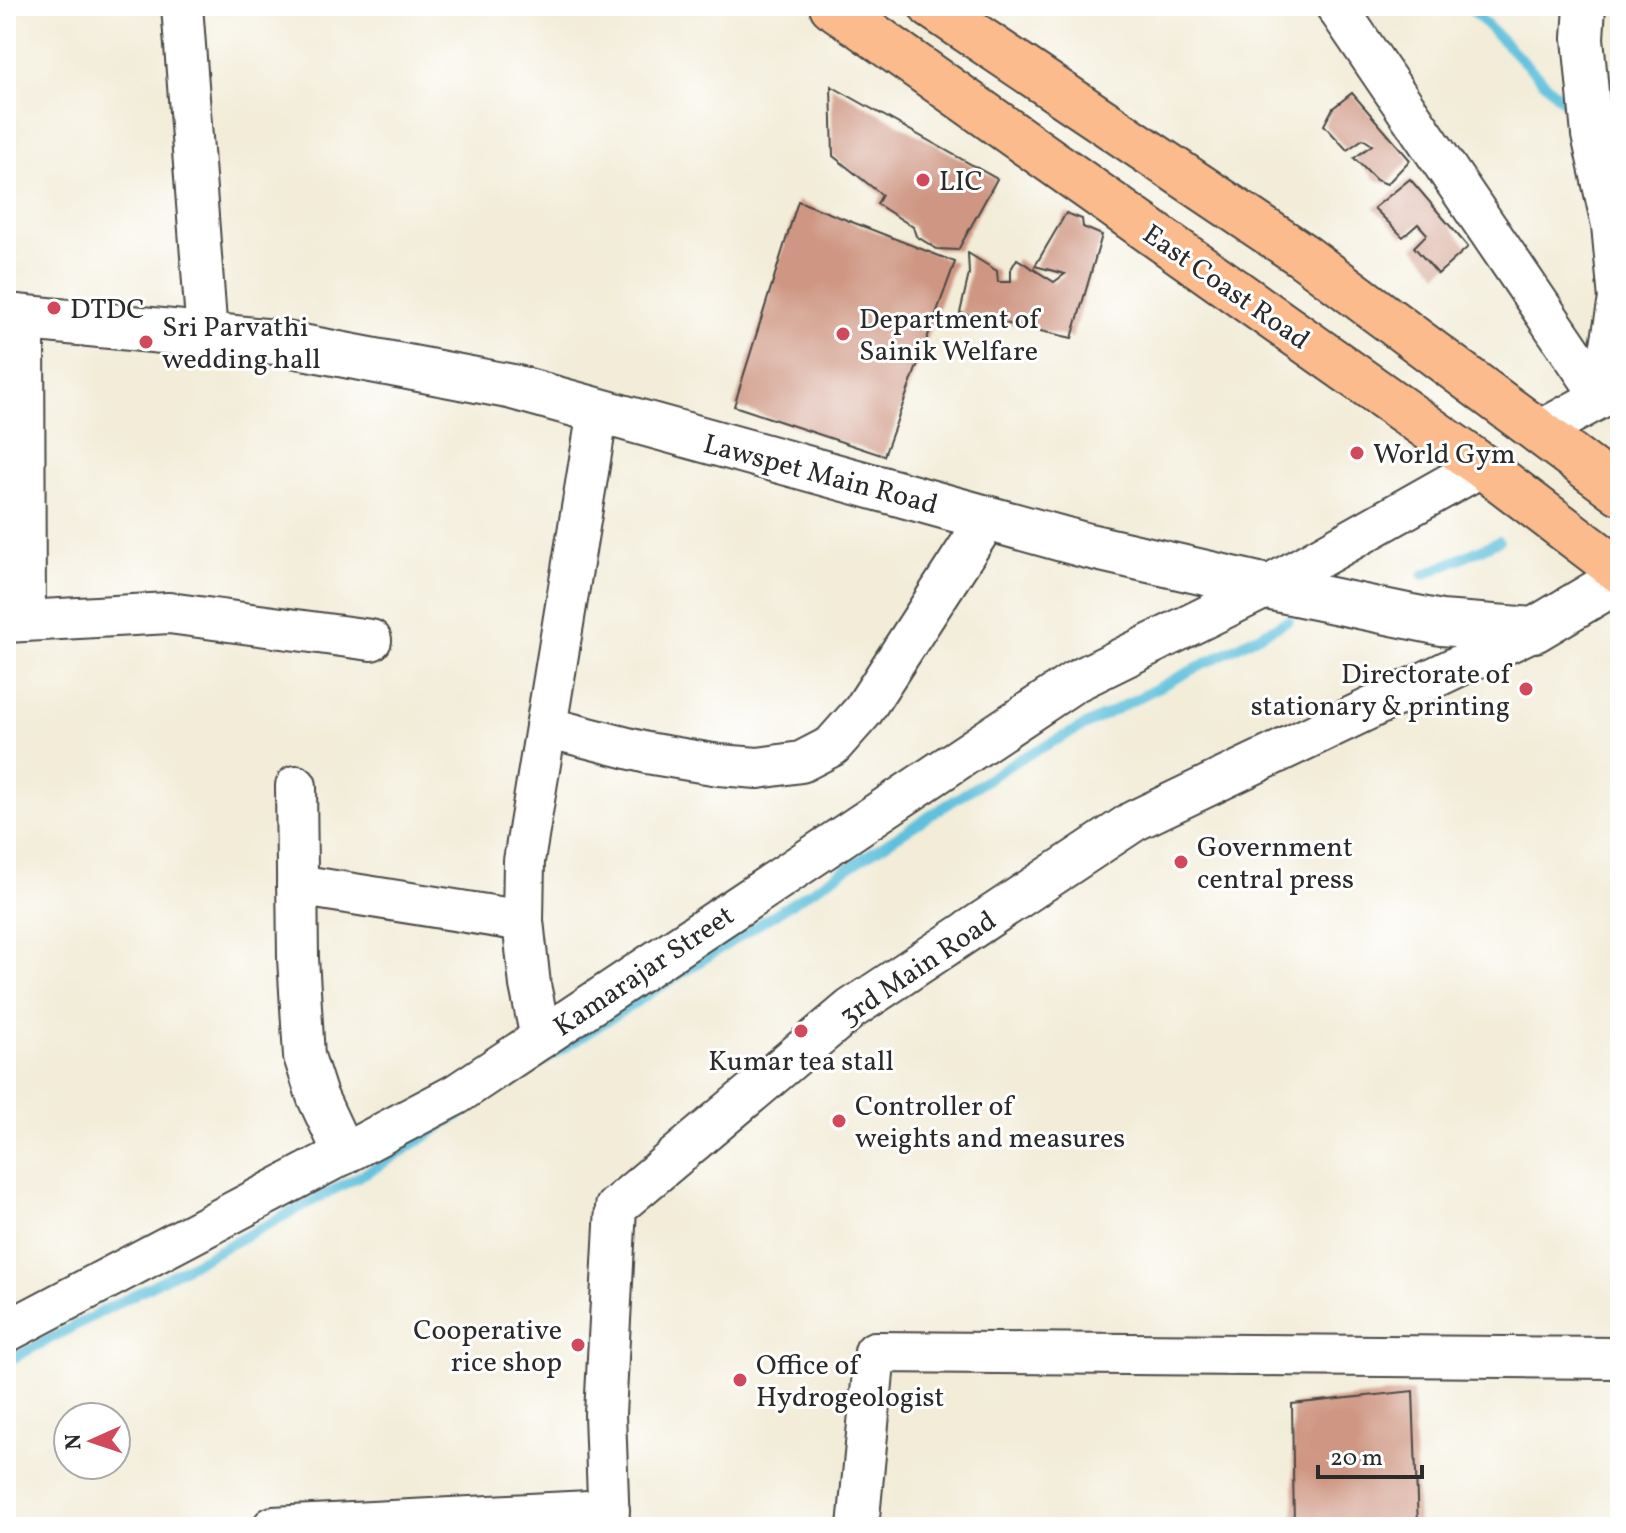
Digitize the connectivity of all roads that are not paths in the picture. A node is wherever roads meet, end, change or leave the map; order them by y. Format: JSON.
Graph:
{"nodes":[{"id":1,"x":182,"y":6,"type":"edge"},
{"id":2,"x":832,"y":6,"type":"edge"},
{"id":3,"x":931,"y":6,"type":"edge"},
{"id":4,"x":1336,"y":6,"type":"edge"},
{"id":5,"x":1585,"y":6,"type":"edge"},
{"id":6,"x":15,"y":317,"type":"edge"},
{"id":7,"x":207,"y":335,"type":"junction"},
{"id":8,"x":1611,"y":392,"type":"edge"},
{"id":9,"x":598,"y":411,"type":"junction"},
{"id":10,"x":1540,"y":431,"type":"junction"},
{"id":11,"x":1482,"y":466,"type":"junction"},
{"id":12,"x":1620,"y":492,"type":"edge"},
{"id":13,"x":987,"y":519,"type":"junction"},
{"id":14,"x":1620,"y":571,"type":"edge"},
{"id":15,"x":1620,"y":579,"type":"edge"},
{"id":16,"x":1267,"y":587,"type":"junction"},
{"id":17,"x":15,"y":622,"type":"edge"},
{"id":18,"x":1534,"y":630,"type":"junction"},
{"id":19,"x":371,"y":640,"type":"dead end"},
{"id":20,"x":546,"y":727,"type":"junction"},
{"id":21,"x":296,"y":786,"type":"dead end"},
{"id":22,"x":297,"y":885,"type":"junction"},
{"id":23,"x":523,"y":921,"type":"junction"},
{"id":24,"x":541,"y":1038,"type":"junction"},
{"id":25,"x":344,"y":1154,"type":"junction"},
{"id":26,"x":6,"y":1332,"type":"edge"},
{"id":27,"x":1620,"y":1358,"type":"edge"},
{"id":28,"x":609,"y":1519,"type":"edge"},
{"id":29,"x":273,"y":1527,"type":"edge"},
{"id":30,"x":858,"y":1527,"type":"edge"}],
"edges":[{"from":1,"to":7,"type":"street"},
{"from":2,"to":11,"type":"highway","name":"East Coast Road"},
{"from":3,"to":10,"type":"highway"},
{"from":4,"to":8,"type":"street"},
{"from":5,"to":8,"type":"street"},
{"from":6,"to":7,"type":"street","name":"Lawspet Main Road"},
{"from":6,"to":17,"type":"street"},
{"from":7,"to":9,"type":"street","name":"Lawspet Main Road"},
{"from":8,"to":10,"type":"street"},
{"from":9,"to":13,"type":"street","name":"Lawspet Main Road"},
{"from":9,"to":20,"type":"street"},
{"from":10,"to":12,"type":"highway"},
{"from":11,"to":14,"type":"highway","name":"East Coast Road"},
{"from":11,"to":16,"type":"street","name":"Kamarajar Street"},
{"from":13,"to":16,"type":"street","name":"Lawspet Main Road"},
{"from":13,"to":20,"type":"street"},
{"from":15,"to":18,"type":"street"},
{"from":16,"to":18,"type":"street","name":"Lawspet Main Road"},
{"from":16,"to":24,"type":"street","name":"Kamarajar Street"},
{"from":17,"to":19,"type":"street"},
{"from":18,"to":28,"type":"street","name":"3rd Main Road"},
{"from":20,"to":23,"type":"street"},
{"from":21,"to":22,"type":"street"},
{"from":22,"to":23,"type":"street"},
{"from":22,"to":25,"type":"street"},
{"from":23,"to":24,"type":"street"},
{"from":24,"to":25,"type":"street","name":"Kamarajar Street"},
{"from":25,"to":26,"type":"street","name":"Kamarajar Street"},
{"from":27,"to":30,"type":"street"},
{"from":28,"to":29,"type":"street"}]}
